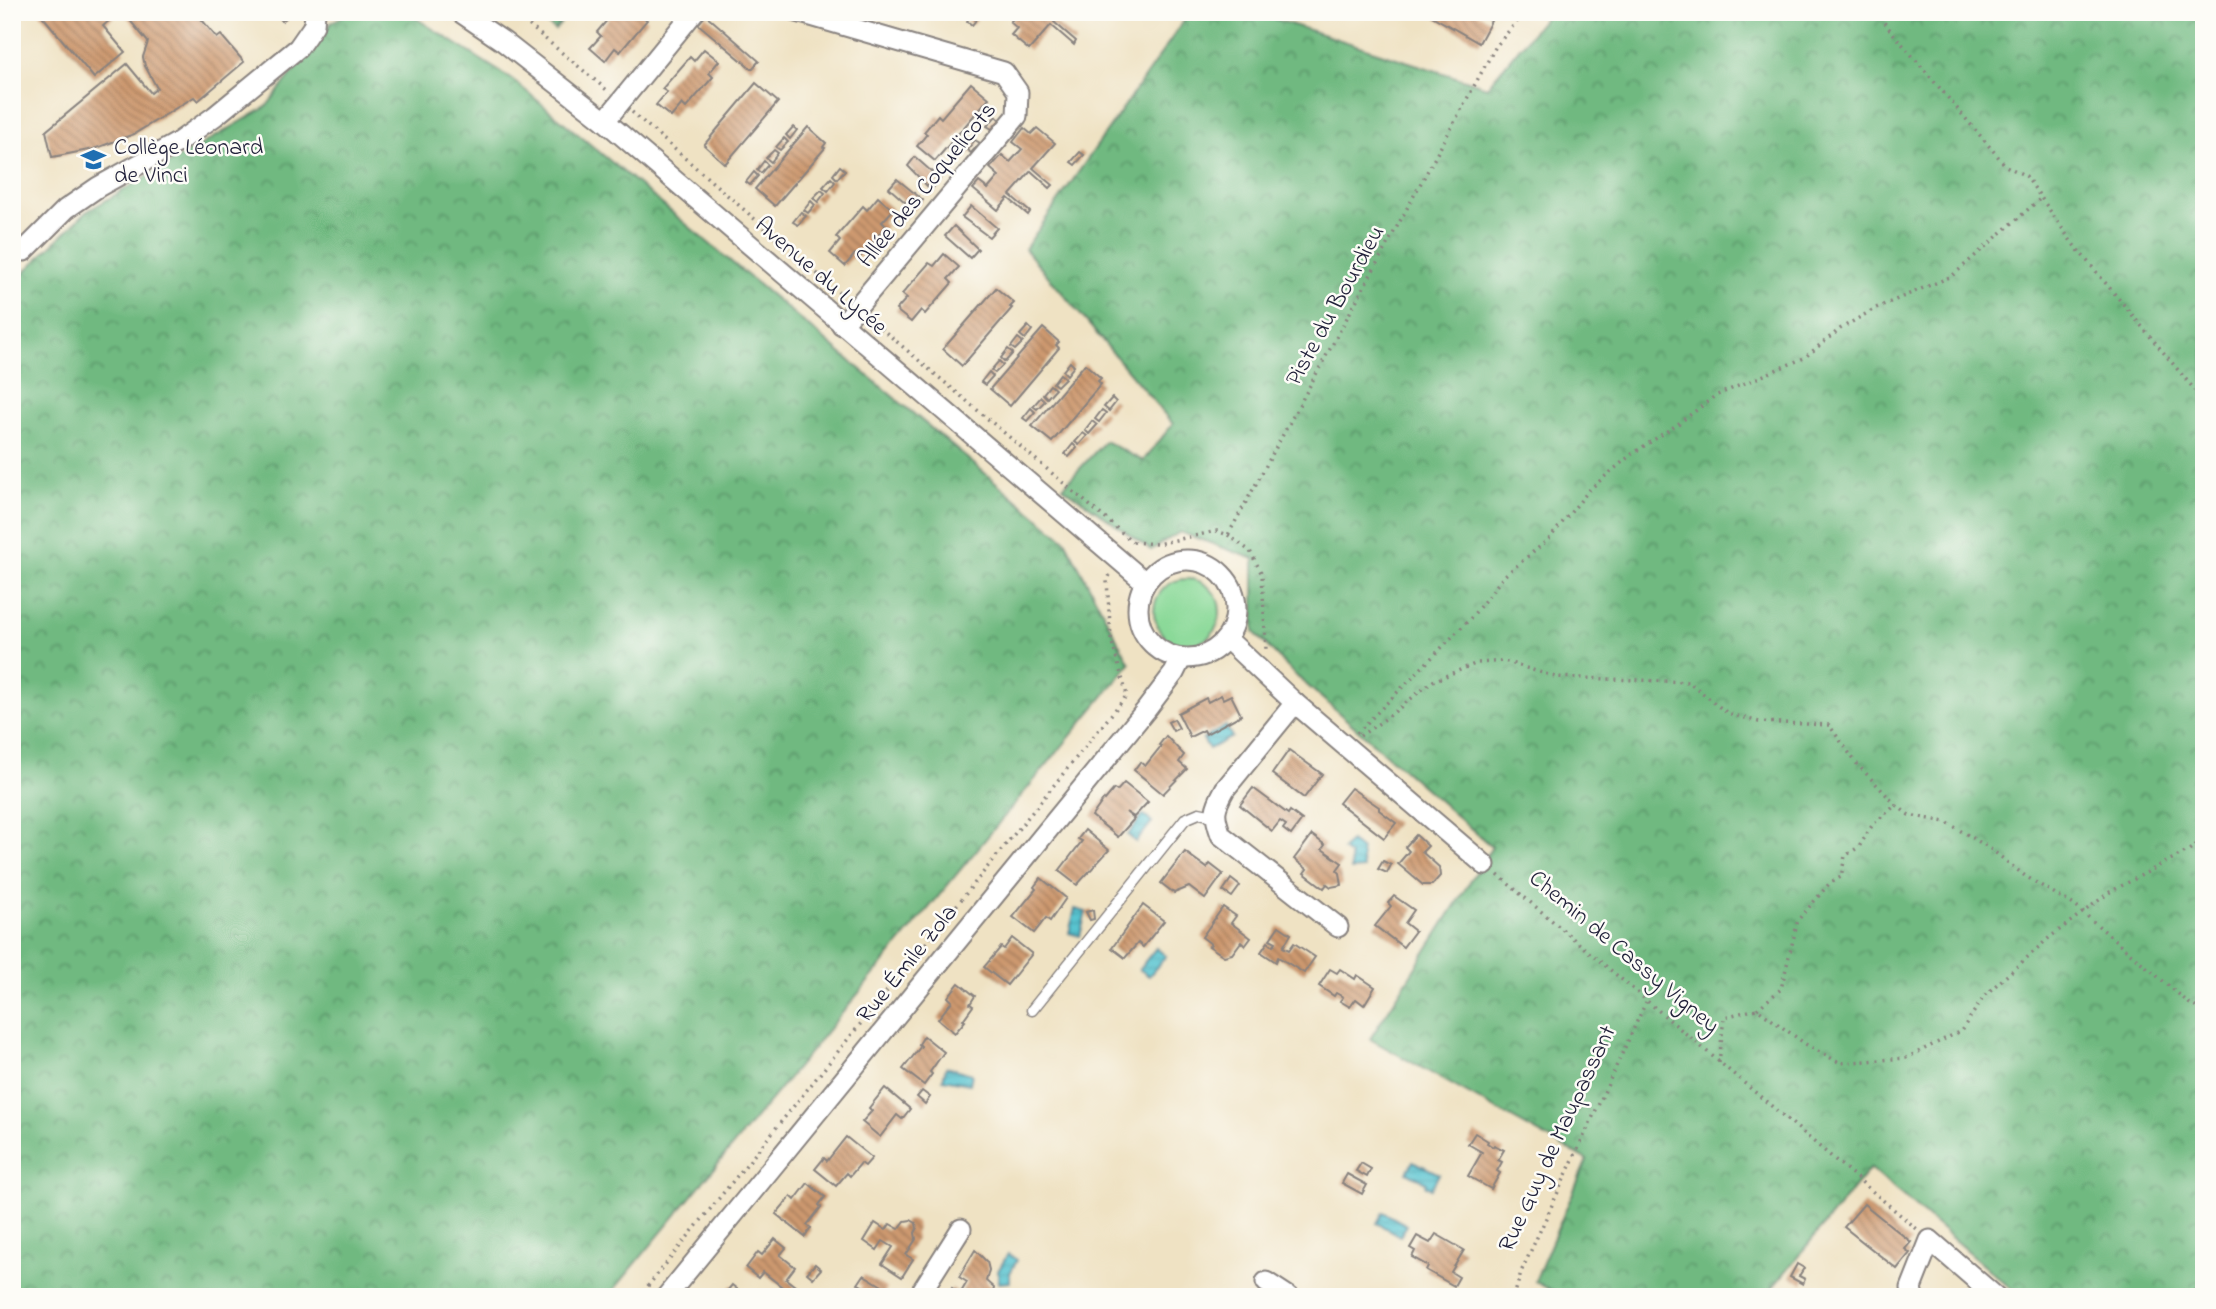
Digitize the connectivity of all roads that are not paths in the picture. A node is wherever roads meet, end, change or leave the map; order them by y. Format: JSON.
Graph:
{"nodes":[{"id":1,"x":315,"y":12,"type":"edge"},
{"id":2,"x":460,"y":12,"type":"edge"},
{"id":3,"x":694,"y":12,"type":"edge"},
{"id":4,"x":797,"y":12,"type":"edge"},
{"id":5,"x":605,"y":121,"type":"junction"},
{"id":6,"x":24,"y":251,"type":"dead end"},
{"id":7,"x":842,"y":325,"type":"junction"},
{"id":8,"x":1145,"y":582,"type":"junction"},
{"id":9,"x":1227,"y":639,"type":"junction"},
{"id":10,"x":1181,"y":659,"type":"junction"},
{"id":11,"x":1295,"y":704,"type":"junction"},
{"id":12,"x":1214,"y":816,"type":"junction"},
{"id":13,"x":1485,"y":865,"type":"road end"},
{"id":14,"x":1338,"y":927,"type":"dead end"},
{"id":15,"x":1032,"y":1010,"type":"dead end"},
{"id":16,"x":961,"y":1229,"type":"dead end"},
{"id":17,"x":1266,"y":1282,"type":"dead end"},
{"id":18,"x":666,"y":1297,"type":"edge"},
{"id":19,"x":918,"y":1297,"type":"edge"},
{"id":20,"x":1289,"y":1297,"type":"edge"},
{"id":21,"x":1913,"y":1297,"type":"edge"},
{"id":22,"x":1996,"y":1297,"type":"edge"}],
"edges":[{"from":1,"to":6,"type":"street"},
{"from":2,"to":5,"type":"street","name":"Avenue du Lycée"},
{"from":3,"to":5,"type":"street"},
{"from":4,"to":7,"type":"street","name":"Allée des Coquelicots"},
{"from":5,"to":7,"type":"street","name":"Avenue du Lycée"},
{"from":7,"to":8,"type":"street","name":"Avenue du Lycée"},
{"from":8,"to":9,"type":"street"},
{"from":8,"to":10,"type":"street"},
{"from":9,"to":10,"type":"street"},
{"from":9,"to":11,"type":"street"},
{"from":10,"to":18,"type":"street","name":"Rue Émile Zola"},
{"from":11,"to":12,"type":"street"},
{"from":11,"to":13,"type":"street"},
{"from":12,"to":14,"type":"street"},
{"from":12,"to":15,"type":"lane"},
{"from":16,"to":19,"type":"street"},
{"from":17,"to":20,"type":"street"},
{"from":21,"to":22,"type":"street"}]}
